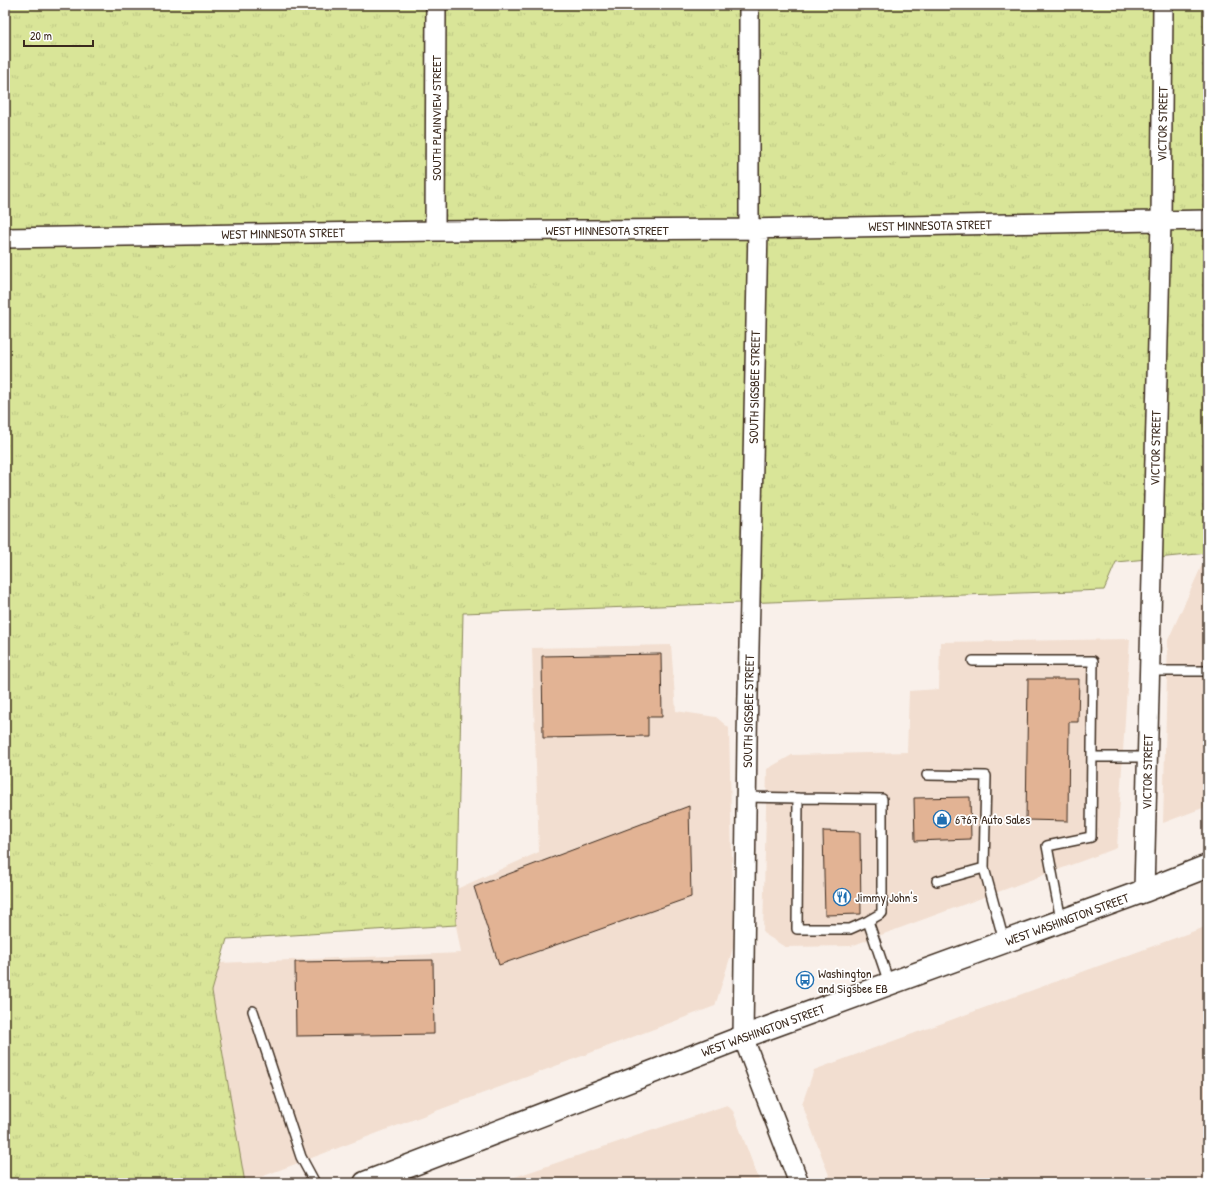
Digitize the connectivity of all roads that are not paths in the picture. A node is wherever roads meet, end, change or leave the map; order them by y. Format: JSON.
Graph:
{"nodes":[{"id":1,"x":436,"y":5,"type":"edge"},
{"id":2,"x":749,"y":5,"type":"edge"},
{"id":3,"x":1163,"y":5,"type":"edge"},
{"id":4,"x":1208,"y":220,"type":"edge"},
{"id":5,"x":1161,"y":221,"type":"junction"},
{"id":6,"x":753,"y":229,"type":"junction"},
{"id":7,"x":435,"y":231,"type":"junction"},
{"id":8,"x":5,"y":238,"type":"edge"},
{"id":9,"x":973,"y":661,"type":"dead end"},
{"id":10,"x":1149,"y":671,"type":"junction"},
{"id":11,"x":1208,"y":671,"type":"edge"},
{"id":12,"x":1092,"y":757,"type":"junction"},
{"id":13,"x":1147,"y":757,"type":"junction"},
{"id":14,"x":927,"y":775,"type":"dead end"},
{"id":15,"x":746,"y":797,"type":"junction"},
{"id":16,"x":798,"y":798,"type":"junction"},
{"id":17,"x":1208,"y":866,"type":"edge"},
{"id":18,"x":984,"y":868,"type":"junction"},
{"id":19,"x":938,"y":881,"type":"dead end"},
{"id":20,"x":1144,"y":891,"type":"junction"},
{"id":21,"x":1061,"y":920,"type":"junction"},
{"id":22,"x":868,"y":921,"type":"junction"},
{"id":23,"x":1004,"y":941,"type":"junction"},
{"id":24,"x":889,"y":983,"type":"junction"},
{"id":25,"x":253,"y":1011,"type":"dead end"},
{"id":26,"x":743,"y":1036,"type":"junction"},
{"id":27,"x":315,"y":1183,"type":"edge"},
{"id":28,"x":365,"y":1183,"type":"edge"},
{"id":29,"x":799,"y":1183,"type":"edge"}],
"edges":[{"from":1,"to":7,"type":"street","name":"SOUTH PLAINVIEW STREET"},
{"from":2,"to":6,"type":"street","name":"SOUTH SIGSBEE STREET"},
{"from":3,"to":5,"type":"street","name":"VICTOR STREET"},
{"from":4,"to":5,"type":"street","name":"WEST MINNESOTA STREET"},
{"from":5,"to":6,"type":"street","name":"WEST MINNESOTA STREET"},
{"from":5,"to":10,"type":"street","name":"VICTOR STREET"},
{"from":6,"to":7,"type":"street","name":"WEST MINNESOTA STREET"},
{"from":6,"to":15,"type":"street","name":"SOUTH SIGSBEE STREET"},
{"from":7,"to":8,"type":"street","name":"WEST MINNESOTA STREET"},
{"from":9,"to":12,"type":"lane"},
{"from":10,"to":11,"type":"lane"},
{"from":10,"to":13,"type":"street","name":"VICTOR STREET"},
{"from":12,"to":13,"type":"lane"},
{"from":12,"to":21,"type":"lane"},
{"from":13,"to":20,"type":"street","name":"VICTOR STREET"},
{"from":14,"to":18,"type":"lane"},
{"from":15,"to":16,"type":"lane"},
{"from":15,"to":26,"type":"street","name":"SOUTH SIGSBEE STREET"},
{"from":16,"to":22,"type":"lane"},
{"from":16,"to":22,"type":"lane"},
{"from":17,"to":20,"type":"main road","name":"WEST WASHINGTON STREET"},
{"from":18,"to":19,"type":"lane"},
{"from":18,"to":23,"type":"lane"},
{"from":20,"to":21,"type":"main road","name":"WEST WASHINGTON STREET"},
{"from":21,"to":23,"type":"main road","name":"WEST WASHINGTON STREET"},
{"from":22,"to":24,"type":"lane"},
{"from":23,"to":24,"type":"main road","name":"WEST WASHINGTON STREET"},
{"from":24,"to":26,"type":"main road","name":"WEST WASHINGTON STREET"},
{"from":25,"to":27,"type":"lane"},
{"from":26,"to":28,"type":"main road","name":"WEST WASHINGTON STREET"},
{"from":26,"to":29,"type":"street","name":"SOUTH SIGSBEE STREET"}]}
